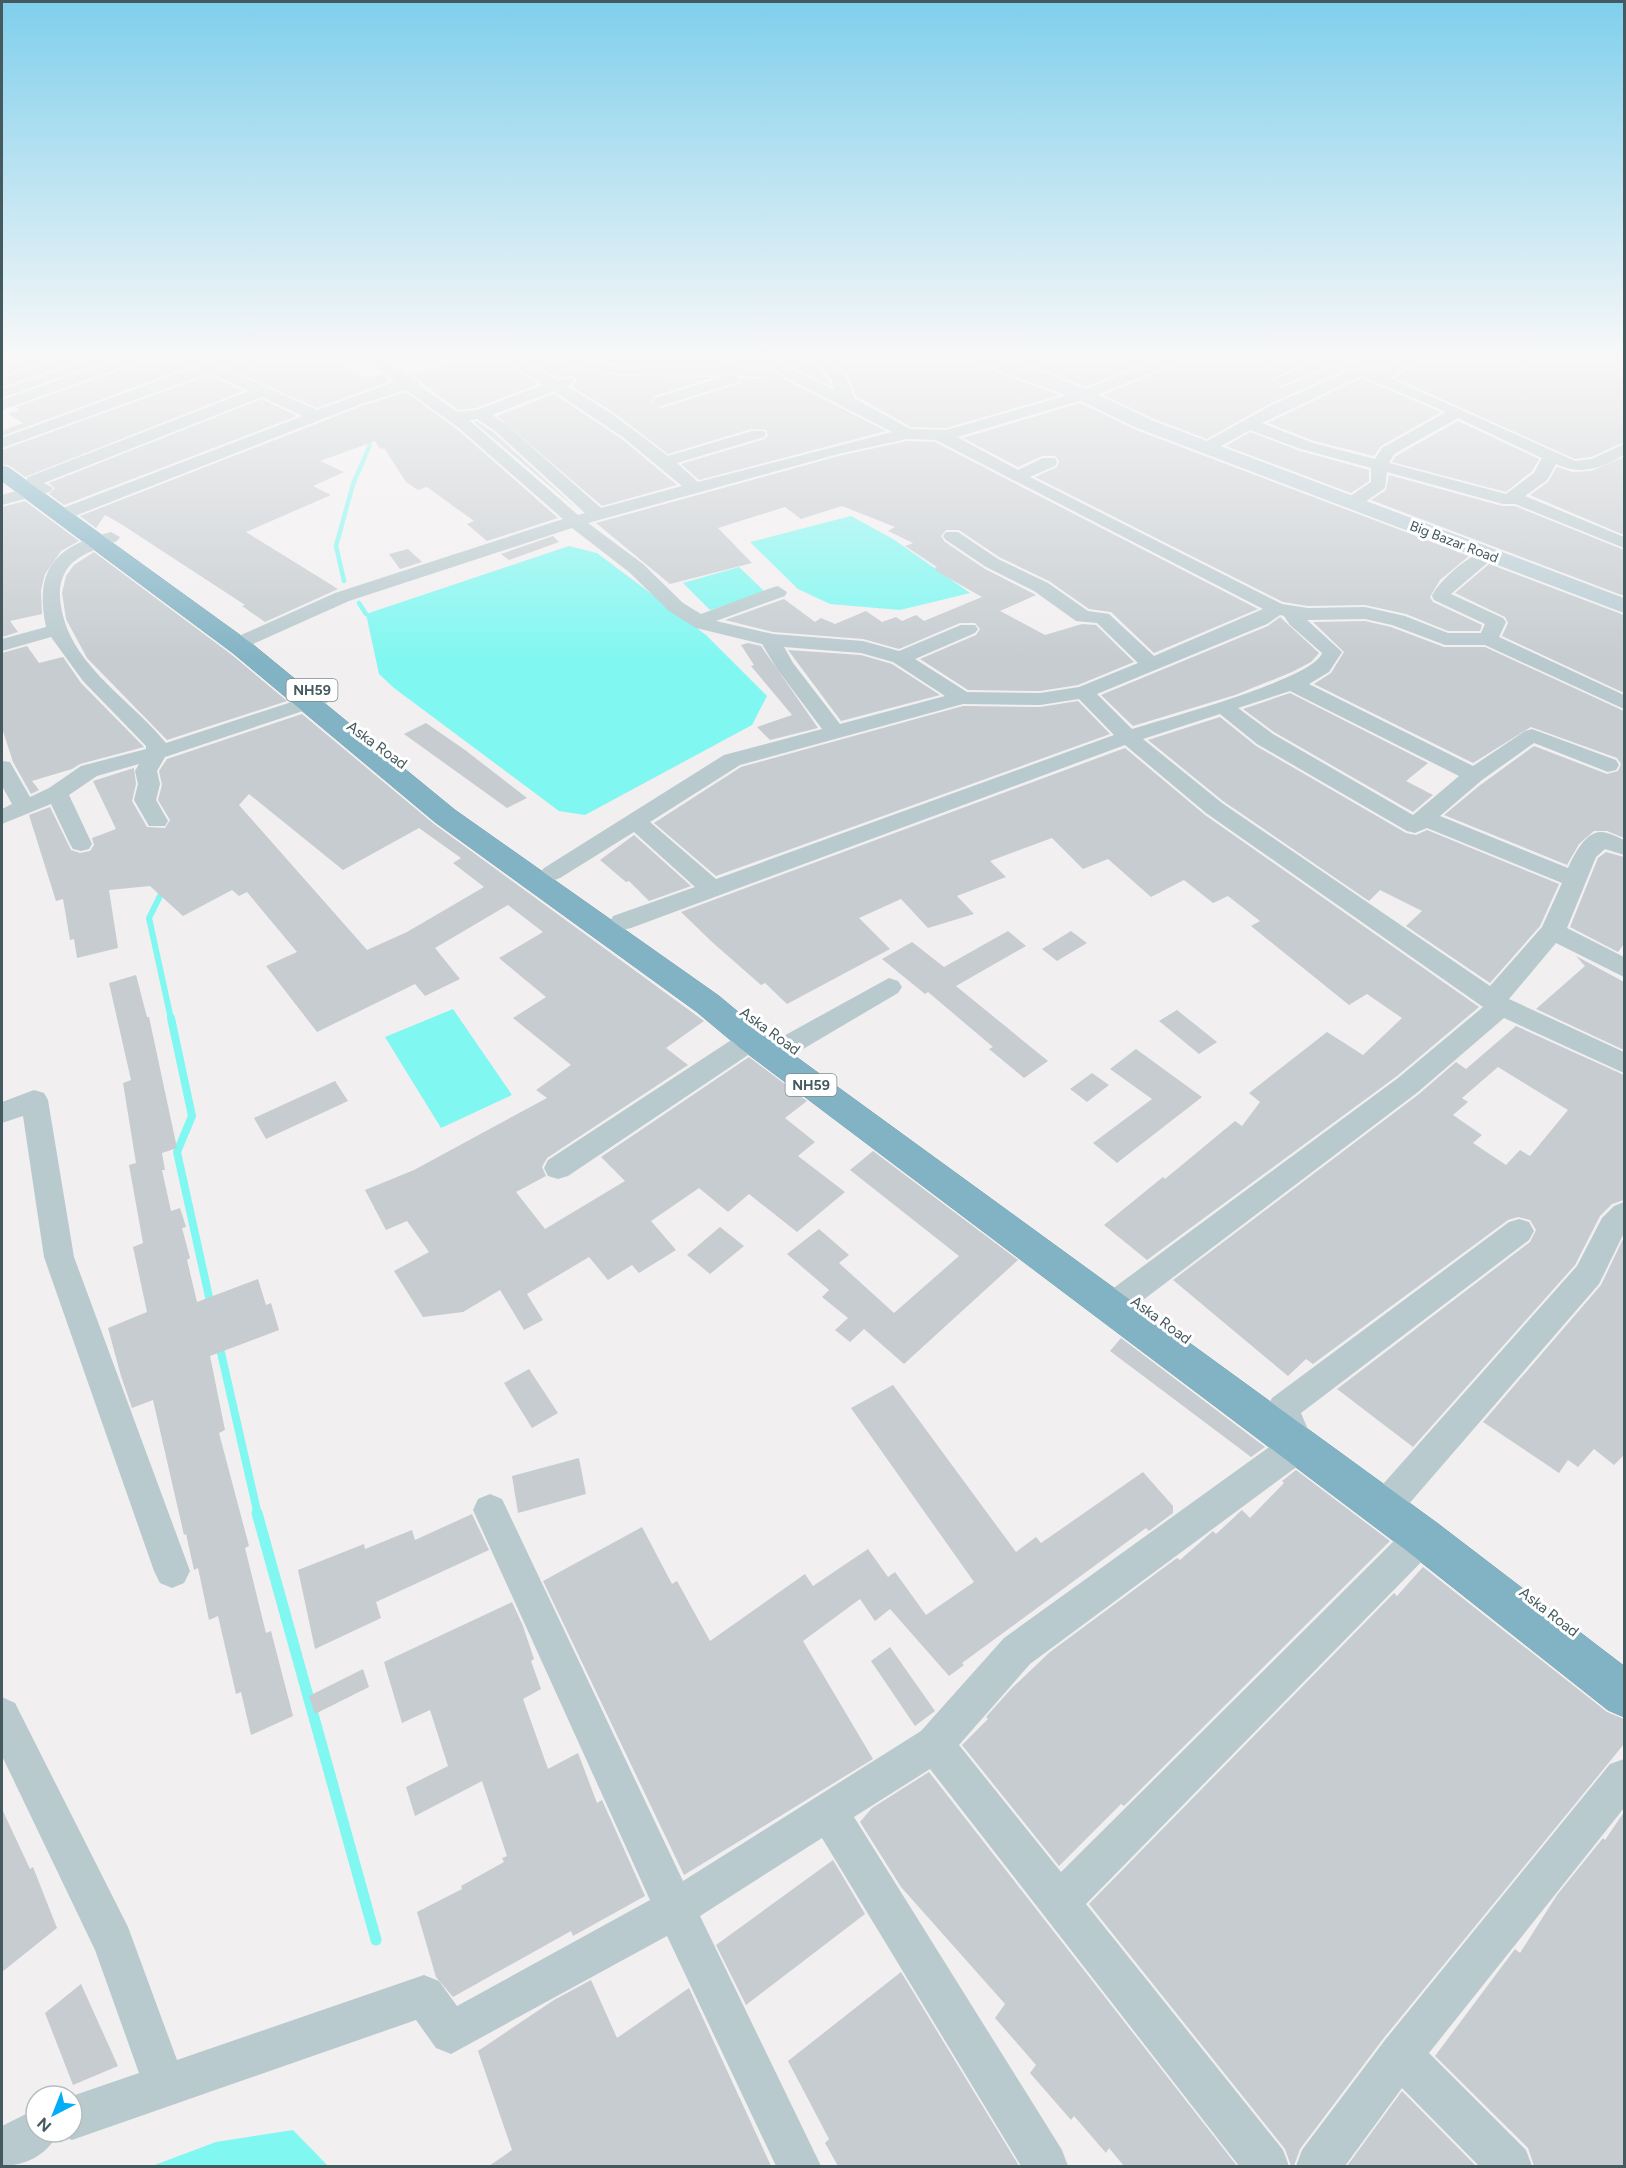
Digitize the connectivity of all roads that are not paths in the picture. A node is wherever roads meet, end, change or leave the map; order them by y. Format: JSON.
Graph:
{"nodes":[{"id":1,"x":5,"y":459,"type":"edge"},
{"id":2,"x":120,"y":459,"type":"edge"},
{"id":3,"x":170,"y":459,"type":"edge"},
{"id":4,"x":504,"y":459,"type":"edge"},
{"id":5,"x":536,"y":459,"type":"edge"},
{"id":6,"x":674,"y":459,"type":"edge"},
{"id":7,"x":803,"y":459,"type":"edge"},
{"id":8,"x":986,"y":459,"type":"edge"},
{"id":9,"x":1236,"y":459,"type":"edge"},
{"id":10,"x":1357,"y":459,"type":"edge"},
{"id":11,"x":1383,"y":459,"type":"edge"},
{"id":12,"x":1550,"y":459,"type":"edge"},
{"id":13,"x":1556,"y":459,"type":"edge"},
{"id":14,"x":1605,"y":459,"type":"edge"},
{"id":15,"x":668,"y":461,"type":"joint"},
{"id":16,"x":1049,"y":462,"type":"dead end"},
{"id":17,"x":1379,"y":465,"type":"junction"},
{"id":18,"x":2,"y":472,"type":"edge"},
{"id":19,"x":1018,"y":476,"type":"junction"},
{"id":20,"x":696,"y":490,"type":"junction"},
{"id":21,"x":41,"y":497,"type":"edge"},
{"id":22,"x":1509,"y":500,"type":"junction"},
{"id":23,"x":1352,"y":503,"type":"junction"},
{"id":24,"x":597,"y":514,"type":"junction"},
{"id":25,"x":575,"y":521,"type":"junction"},
{"id":26,"x":952,"y":536,"type":"dead end"},
{"id":27,"x":105,"y":539,"type":"junction"},
{"id":28,"x":1624,"y":543,"type":"edge"},
{"id":29,"x":1487,"y":554,"type":"junction"},
{"id":30,"x":778,"y":592,"type":"dead end"},
{"id":31,"x":1624,"y":606,"type":"edge"},
{"id":32,"x":1284,"y":610,"type":"junction"},
{"id":33,"x":703,"y":624,"type":"junction"},
{"id":34,"x":56,"y":630,"type":"junction"},
{"id":35,"x":968,"y":630,"type":"dead end"},
{"id":36,"x":1488,"y":639,"type":"junction"},
{"id":37,"x":770,"y":640,"type":"junction"},
{"id":38,"x":243,"y":642,"type":"junction"},
{"id":39,"x":2,"y":645,"type":"edge"},
{"id":40,"x":900,"y":658,"type":"junction"},
{"id":41,"x":1152,"y":665,"type":"junction"},
{"id":42,"x":1292,"y":684,"type":"junction"},
{"id":43,"x":1084,"y":693,"type":"junction"},
{"id":44,"x":962,"y":698,"type":"junction"},
{"id":45,"x":314,"y":701,"type":"junction"},
{"id":46,"x":1624,"y":703,"type":"edge"},
{"id":47,"x":1222,"y":706,"type":"junction"},
{"id":48,"x":836,"y":732,"type":"junction"},
{"id":49,"x":1128,"y":737,"type":"junction"},
{"id":50,"x":158,"y":753,"type":"junction"},
{"id":51,"x":1608,"y":765,"type":"dead end"},
{"id":52,"x":2,"y":767,"type":"edge"},
{"id":53,"x":1474,"y":775,"type":"junction"},
{"id":54,"x":57,"y":793,"type":"junction"},
{"id":55,"x":25,"y":808,"type":"junction"},
{"id":56,"x":2,"y":817,"type":"edge"},
{"id":57,"x":1424,"y":818,"type":"junction"},
{"id":58,"x":157,"y":821,"type":"dead end"},
{"id":59,"x":635,"y":821,"type":"junction"},
{"id":60,"x":81,"y":844,"type":"dead end"},
{"id":61,"x":1624,"y":848,"type":"edge"},
{"id":62,"x":552,"y":873,"type":"junction"},
{"id":63,"x":1575,"y":879,"type":"junction"},
{"id":64,"x":712,"y":889,"type":"junction"},
{"id":65,"x":613,"y":926,"type":"junction"},
{"id":66,"x":1553,"y":932,"type":"junction"},
{"id":67,"x":1624,"y":968,"type":"edge"},
{"id":68,"x":889,"y":987,"type":"dead end"},
{"id":69,"x":1497,"y":1003,"type":"junction"},
{"id":70,"x":751,"y":1040,"type":"junction"},
{"id":71,"x":789,"y":1045,"type":"junction"},
{"id":72,"x":1624,"y":1063,"type":"edge"},
{"id":73,"x":2,"y":1113,"type":"edge"},
{"id":74,"x":558,"y":1168,"type":"dead end"},
{"id":75,"x":1624,"y":1214,"type":"edge"},
{"id":76,"x":1519,"y":1231,"type":"dead end"},
{"id":77,"x":1118,"y":1301,"type":"junction"},
{"id":78,"x":1283,"y":1407,"type":"junction"},
{"id":79,"x":1298,"y":1446,"type":"junction"},
{"id":80,"x":1396,"y":1494,"type":"junction"},
{"id":81,"x":490,"y":1510,"type":"dead end"},
{"id":82,"x":1422,"y":1537,"type":"junction"},
{"id":83,"x":172,"y":1571,"type":"dead end"},
{"id":84,"x":1624,"y":1671,"type":"edge"},
{"id":85,"x":1624,"y":1694,"type":"edge"},
{"id":86,"x":2,"y":1716,"type":"edge"},
{"id":87,"x":934,"y":1743,"type":"junction"},
{"id":88,"x":1624,"y":1778,"type":"edge"},
{"id":89,"x":828,"y":1811,"type":"junction"},
{"id":90,"x":1061,"y":1901,"type":"junction"},
{"id":91,"x":675,"y":1909,"type":"junction"},
{"id":92,"x":1400,"y":2055,"type":"junction"},
{"id":93,"x":165,"y":2085,"type":"junction"},
{"id":94,"x":84,"y":2114,"type":"edge"},
{"id":95,"x":24,"y":2138,"type":"edge"},
{"id":96,"x":2,"y":2151,"type":"edge"},
{"id":97,"x":799,"y":2166,"type":"edge"},
{"id":98,"x":1046,"y":2166,"type":"edge"},
{"id":99,"x":1267,"y":2166,"type":"edge"},
{"id":100,"x":1318,"y":2166,"type":"edge"},
{"id":101,"x":1510,"y":2166,"type":"edge"}],
"edges":[{"from":1,"to":21,"type":"highway","number":"NH59"},
{"from":2,"to":21,"type":"street"},
{"from":3,"to":21,"type":"street"},
{"from":4,"to":25,"type":"street"},
{"from":5,"to":24,"type":"street"},
{"from":6,"to":15,"type":"street"},
{"from":7,"to":20,"type":"street"},
{"from":8,"to":19,"type":"street"},
{"from":9,"to":23,"type":"street","name":"Big Bazar Road"},
{"from":10,"to":17,"type":"street"},
{"from":11,"to":17,"type":"street"},
{"from":12,"to":22,"type":"street"},
{"from":13,"to":14,"type":"street"},
{"from":15,"to":20,"type":"street"},
{"from":16,"to":19,"type":"street"},
{"from":17,"to":22,"type":"street"},
{"from":17,"to":23,"type":"street"},
{"from":18,"to":21,"type":"highway","number":"NH59"},
{"from":19,"to":32,"type":"street"},
{"from":20,"to":24,"type":"street"},
{"from":21,"to":27,"type":"highway","number":"NH59"},
{"from":22,"to":28,"type":"street"},
{"from":23,"to":29,"type":"street","name":"Big Bazar Road"},
{"from":24,"to":25,"type":"street"},
{"from":25,"to":33,"type":"street"},
{"from":25,"to":38,"type":"street"},
{"from":26,"to":41,"type":"street"},
{"from":27,"to":34,"type":"street"},
{"from":27,"to":38,"type":"highway","number":"NH59"},
{"from":29,"to":31,"type":"street","name":"Big Bazar Road"},
{"from":29,"to":36,"type":"street"},
{"from":30,"to":33,"type":"street"},
{"from":32,"to":36,"type":"street"},
{"from":32,"to":41,"type":"street"},
{"from":32,"to":42,"type":"street"},
{"from":33,"to":37,"type":"street"},
{"from":34,"to":39,"type":"street"},
{"from":34,"to":50,"type":"street"},
{"from":35,"to":40,"type":"street"},
{"from":36,"to":46,"type":"street"},
{"from":37,"to":40,"type":"street"},
{"from":37,"to":48,"type":"street"},
{"from":38,"to":45,"type":"highway","number":"NH59"},
{"from":40,"to":44,"type":"street"},
{"from":41,"to":43,"type":"street"},
{"from":42,"to":47,"type":"street"},
{"from":42,"to":53,"type":"street"},
{"from":43,"to":44,"type":"street"},
{"from":43,"to":49,"type":"street"},
{"from":44,"to":48,"type":"street"},
{"from":45,"to":50,"type":"street"},
{"from":45,"to":62,"type":"highway","name":"Aska Road","number":"NH59"},
{"from":45,"to":65,"type":"highway","number":"NH59"},
{"from":47,"to":49,"type":"street"},
{"from":47,"to":57,"type":"street"},
{"from":48,"to":59,"type":"street"},
{"from":49,"to":64,"type":"street"},
{"from":49,"to":69,"type":"street"},
{"from":50,"to":54,"type":"street"},
{"from":50,"to":58,"type":"street"},
{"from":51,"to":53,"type":"street"},
{"from":52,"to":55,"type":"street"},
{"from":53,"to":57,"type":"street"},
{"from":54,"to":55,"type":"street"},
{"from":54,"to":60,"type":"street"},
{"from":55,"to":56,"type":"street"},
{"from":57,"to":63,"type":"street"},
{"from":59,"to":62,"type":"street"},
{"from":59,"to":64,"type":"street"},
{"from":61,"to":63,"type":"street"},
{"from":62,"to":65,"type":"highway","name":"Aska Road","number":"NH59"},
{"from":63,"to":66,"type":"street"},
{"from":64,"to":65,"type":"street"},
{"from":65,"to":70,"type":"highway","number":"NH59"},
{"from":65,"to":71,"type":"highway","name":"Aska Road","number":"NH59"},
{"from":66,"to":67,"type":"street"},
{"from":66,"to":69,"type":"street"},
{"from":68,"to":71,"type":"street"},
{"from":69,"to":72,"type":"street"},
{"from":69,"to":77,"type":"street"},
{"from":70,"to":74,"type":"street"},
{"from":70,"to":77,"type":"highway","number":"NH59"},
{"from":71,"to":77,"type":"highway","name":"Aska Road","number":"NH59"},
{"from":73,"to":83,"type":"street"},
{"from":75,"to":80,"type":"street"},
{"from":76,"to":78,"type":"street"},
{"from":77,"to":78,"type":"highway","name":"Aska Road","number":"NH59"},
{"from":77,"to":79,"type":"highway","number":"NH59"},
{"from":78,"to":79,"type":"street"},
{"from":78,"to":80,"type":"highway","name":"Aska Road","number":"NH59"},
{"from":79,"to":82,"type":"highway","number":"NH59"},
{"from":79,"to":87,"type":"street"},
{"from":80,"to":84,"type":"highway","name":"Aska Road","number":"NH59"},
{"from":81,"to":91,"type":"street"},
{"from":82,"to":85,"type":"highway","number":"NH59"},
{"from":82,"to":90,"type":"street"},
{"from":86,"to":93,"type":"street"},
{"from":87,"to":89,"type":"street"},
{"from":87,"to":90,"type":"street"},
{"from":88,"to":92,"type":"street"},
{"from":89,"to":91,"type":"street"},
{"from":89,"to":98,"type":"street"},
{"from":90,"to":99,"type":"street"},
{"from":91,"to":93,"type":"street"},
{"from":91,"to":97,"type":"street"},
{"from":92,"to":100,"type":"street"},
{"from":92,"to":101,"type":"street"},
{"from":93,"to":94,"type":"street"},
{"from":95,"to":96,"type":"street"}]}
